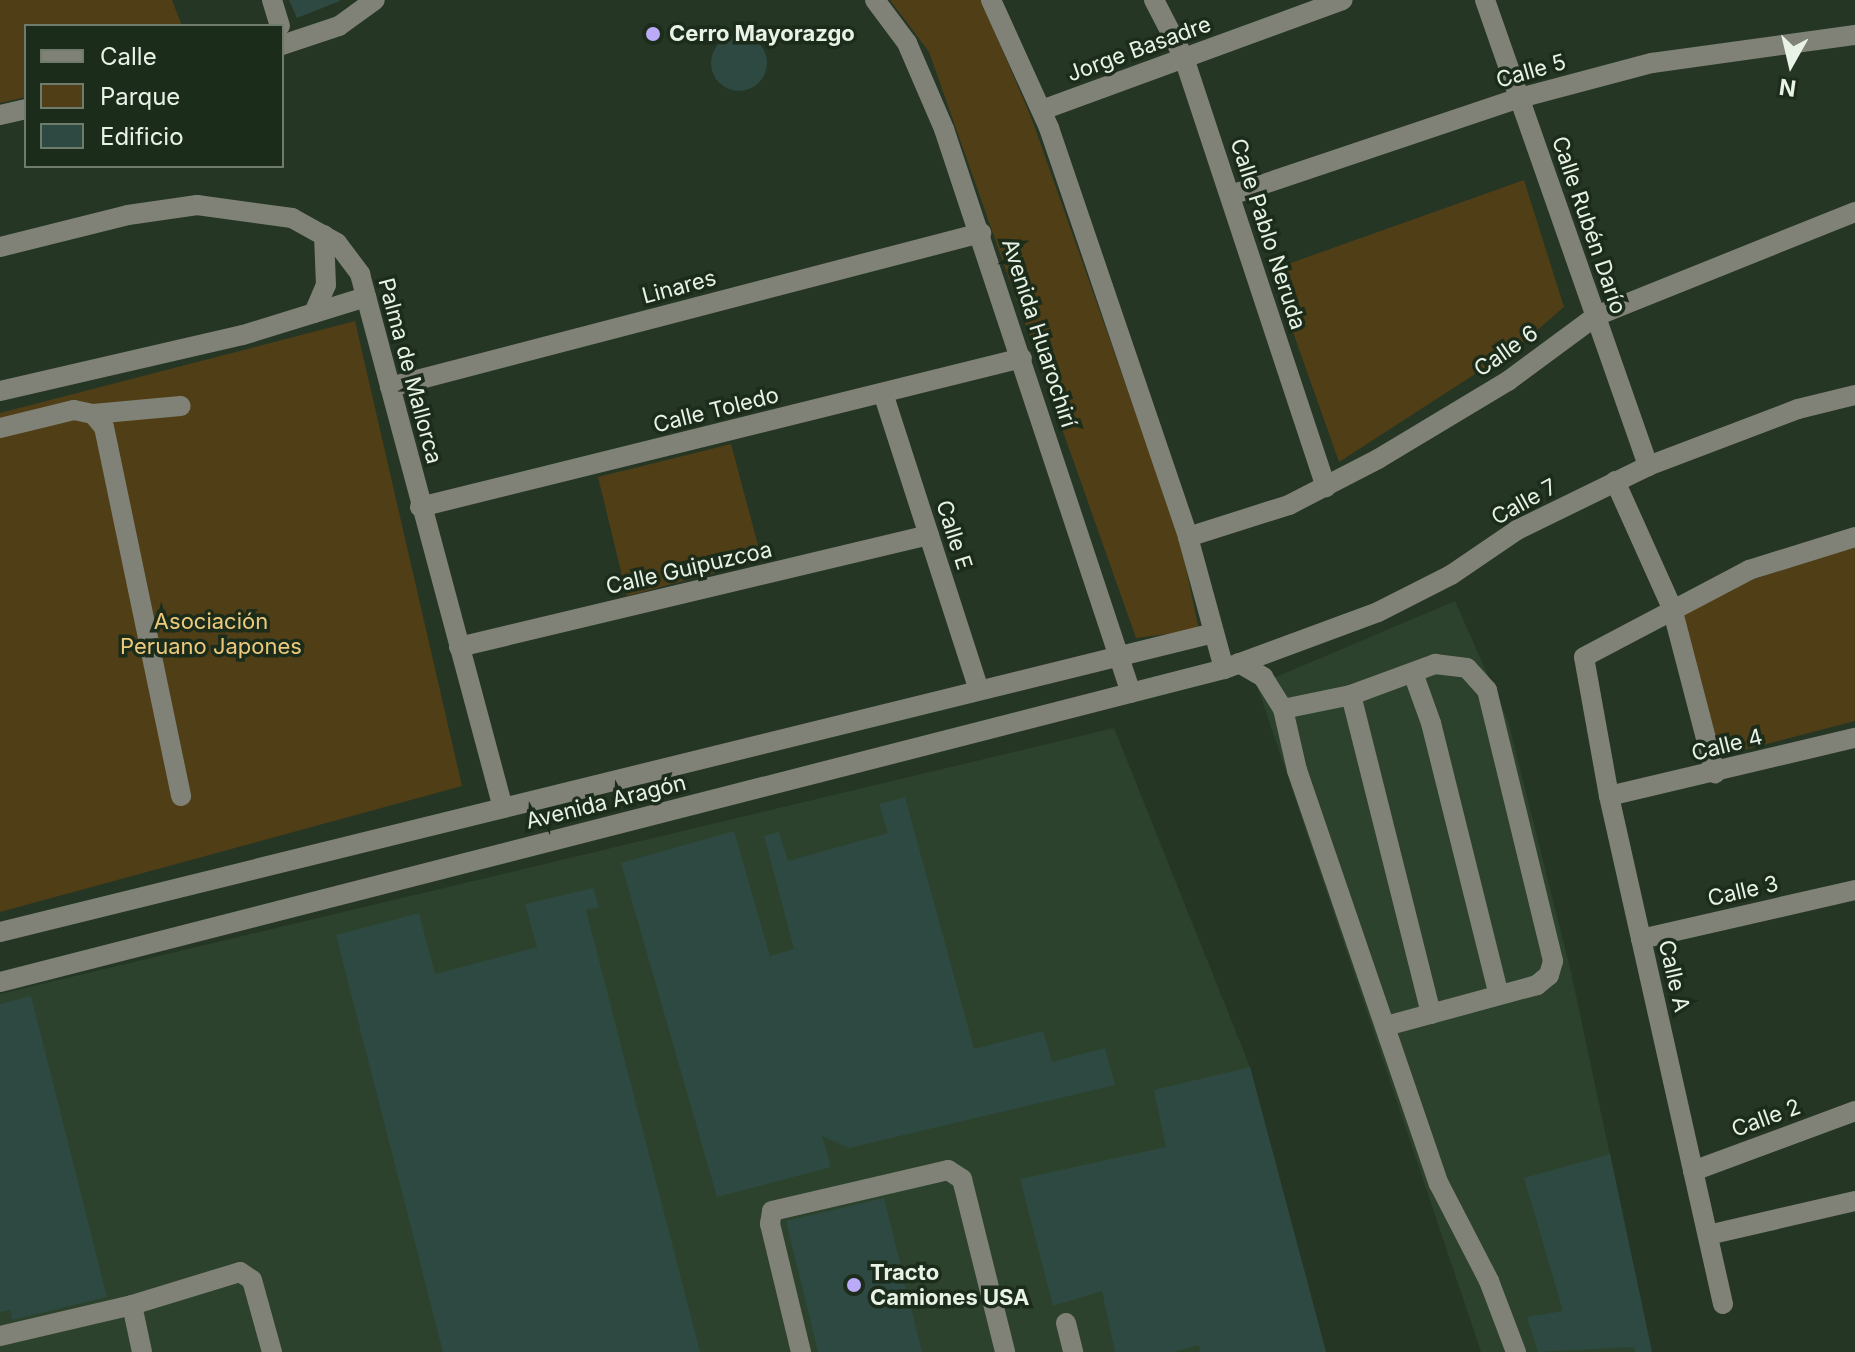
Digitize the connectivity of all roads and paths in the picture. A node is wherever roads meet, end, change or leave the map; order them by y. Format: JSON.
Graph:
{"nodes":[{"id":1,"x":272,"y":0,"type":"edge"},
{"id":2,"x":375,"y":0,"type":"edge"},
{"id":3,"x":875,"y":0,"type":"edge"},
{"id":4,"x":991,"y":0,"type":"edge"},
{"id":5,"x":1154,"y":0,"type":"edge"},
{"id":6,"x":1342,"y":0,"type":"edge"},
{"id":7,"x":1485,"y":0,"type":"edge"},
{"id":8,"x":279,"y":24,"type":"edge"},
{"id":9,"x":1855,"y":35,"type":"edge"},
{"id":10,"x":284,"y":36,"type":"edge"},
{"id":11,"x":1184,"y":58,"type":"junction"},
{"id":12,"x":1520,"y":98,"type":"junction"},
{"id":13,"x":24,"y":109,"type":"edge"},
{"id":14,"x":1042,"y":110,"type":"junction"},
{"id":15,"x":0,"y":115,"type":"edge"},
{"id":16,"x":1231,"y":195,"type":"junction"},
{"id":17,"x":1855,"y":212,"type":"edge"},
{"id":18,"x":981,"y":233,"type":"junction"},
{"id":19,"x":324,"y":235,"type":"junction"},
{"id":20,"x":0,"y":247,"type":"edge"},
{"id":21,"x":366,"y":297,"type":"junction"},
{"id":22,"x":314,"y":313,"type":"junction"},
{"id":23,"x":1596,"y":316,"type":"junction"},
{"id":24,"x":1022,"y":358,"type":"junction"},
{"id":25,"x":390,"y":387,"type":"junction"},
{"id":26,"x":0,"y":391,"type":"edge"},
{"id":27,"x":883,"y":393,"type":"junction"},
{"id":28,"x":1855,"y":395,"type":"edge"},
{"id":29,"x":181,"y":406,"type":"dead end"},
{"id":30,"x":93,"y":414,"type":"junction"},
{"id":31,"x":0,"y":428,"type":"edge"},
{"id":32,"x":1648,"y":466,"type":"junction"},
{"id":33,"x":1615,"y":481,"type":"junction"},
{"id":34,"x":1326,"y":487,"type":"junction"},
{"id":35,"x":420,"y":507,"type":"junction"},
{"id":36,"x":929,"y":535,"type":"junction"},
{"id":37,"x":1188,"y":537,"type":"junction"},
{"id":38,"x":1855,"y":537,"type":"edge"},
{"id":39,"x":1672,"y":608,"type":"junction"},
{"id":40,"x":1214,"y":633,"type":"junction"},
{"id":41,"x":459,"y":647,"type":"junction"},
{"id":42,"x":1119,"y":656,"type":"junction"},
{"id":43,"x":1231,"y":666,"type":"junction"},
{"id":44,"x":1413,"y":673,"type":"junction"},
{"id":45,"x":979,"y":690,"type":"junction"},
{"id":46,"x":1131,"y":693,"type":"junction"},
{"id":47,"x":1351,"y":695,"type":"junction"},
{"id":48,"x":1283,"y":709,"type":"junction"},
{"id":49,"x":1855,"y":738,"type":"edge"},
{"id":50,"x":1715,"y":773,"type":"junction"},
{"id":51,"x":181,"y":796,"type":"dead end"},
{"id":52,"x":1609,"y":796,"type":"junction"},
{"id":53,"x":503,"y":808,"type":"junction"},
{"id":54,"x":1855,"y":890,"type":"edge"},
{"id":55,"x":0,"y":932,"type":"edge"},
{"id":56,"x":1641,"y":939,"type":"junction"},
{"id":57,"x":0,"y":982,"type":"edge"},
{"id":58,"x":1499,"y":995,"type":"junction"},
{"id":59,"x":1431,"y":1014,"type":"junction"},
{"id":60,"x":1386,"y":1026,"type":"junction"},
{"id":61,"x":1855,"y":1111,"type":"edge"},
{"id":62,"x":1693,"y":1171,"type":"junction"},
{"id":63,"x":1855,"y":1201,"type":"edge"},
{"id":64,"x":1708,"y":1235,"type":"junction"},
{"id":65,"x":1723,"y":1304,"type":"dead end"},
{"id":66,"x":132,"y":1305,"type":"junction"},
{"id":67,"x":1066,"y":1323,"type":"dead end"},
{"id":68,"x":0,"y":1336,"type":"edge"},
{"id":69,"x":142,"y":1352,"type":"edge"},
{"id":70,"x":272,"y":1352,"type":"edge"},
{"id":71,"x":801,"y":1352,"type":"edge"},
{"id":72,"x":1005,"y":1352,"type":"edge"},
{"id":73,"x":1073,"y":1352,"type":"edge"},
{"id":74,"x":1516,"y":1352,"type":"edge"}],
"edges":[{"from":1,"to":8,"type":"street"},
{"from":2,"to":10,"type":"street"},
{"from":3,"to":18,"type":"street","name":"Avenida Huarochirí"},
{"from":4,"to":14,"type":"street"},
{"from":5,"to":11,"type":"street","name":"Calle Pablo Neruda"},
{"from":6,"to":11,"type":"street","name":"Jorge Basadre"},
{"from":7,"to":12,"type":"street","name":"Calle Rubén Darío"},
{"from":9,"to":12,"type":"street","name":"Calle 5"},
{"from":11,"to":14,"type":"street","name":"Jorge Basadre"},
{"from":11,"to":16,"type":"street","name":"Calle Pablo Neruda"},
{"from":12,"to":16,"type":"street","name":"Calle 5"},
{"from":12,"to":23,"type":"street","name":"Calle Rubén Darío"},
{"from":13,"to":15,"type":"street"},
{"from":14,"to":37,"type":"street"},
{"from":16,"to":34,"type":"street","name":"Calle Pablo Neruda"},
{"from":17,"to":23,"type":"street","name":"Calle 6"},
{"from":18,"to":24,"type":"street","name":"Avenida Huarochirí"},
{"from":18,"to":25,"type":"street","name":"Linares"},
{"from":19,"to":20,"type":"street","name":"Palma de Mallorca"},
{"from":19,"to":21,"type":"street","name":"Palma de Mallorca"},
{"from":19,"to":22,"type":"street"},
{"from":21,"to":22,"type":"street"},
{"from":21,"to":25,"type":"street","name":"Palma de Mallorca"},
{"from":22,"to":26,"type":"street"},
{"from":23,"to":32,"type":"street","name":"Calle Rubén Darío"},
{"from":23,"to":34,"type":"street","name":"Calle 6"},
{"from":24,"to":27,"type":"street","name":"Calle Toledo"},
{"from":24,"to":42,"type":"street","name":"Avenida Huarochirí"},
{"from":25,"to":35,"type":"street","name":"Palma de Mallorca"},
{"from":27,"to":35,"type":"street","name":"Calle Toledo"},
{"from":27,"to":36,"type":"street","name":"Calle E"},
{"from":28,"to":32,"type":"street","name":"Calle 7"},
{"from":29,"to":30,"type":"street"},
{"from":30,"to":31,"type":"street"},
{"from":30,"to":51,"type":"street"},
{"from":32,"to":33,"type":"street","name":"Calle 7"},
{"from":33,"to":39,"type":"street"},
{"from":33,"to":43,"type":"street","name":"Calle 7"},
{"from":34,"to":37,"type":"street","name":"Calle 6"},
{"from":35,"to":41,"type":"street","name":"Palma de Mallorca"},
{"from":36,"to":41,"type":"street","name":"Calle Guipuzcoa"},
{"from":36,"to":45,"type":"street","name":"Calle E"},
{"from":37,"to":40,"type":"street"},
{"from":38,"to":39,"type":"street"},
{"from":39,"to":50,"type":"street"},
{"from":39,"to":52,"type":"street","name":"Calle A"},
{"from":40,"to":42,"type":"street","name":"Avenida Aragón"},
{"from":40,"to":43,"type":"street"},
{"from":41,"to":53,"type":"street","name":"Palma de Mallorca"},
{"from":42,"to":45,"type":"street","name":"Avenida Aragón"},
{"from":42,"to":46,"type":"street","name":"Avenida Huarochirí"},
{"from":43,"to":46,"type":"street","name":"Avenida Aragón"},
{"from":43,"to":48,"type":"street"},
{"from":44,"to":47,"type":"street"},
{"from":44,"to":58,"type":"street"},
{"from":44,"to":58,"type":"street"},
{"from":45,"to":53,"type":"street","name":"Avenida Aragón"},
{"from":46,"to":57,"type":"street","name":"Avenida Aragón"},
{"from":47,"to":48,"type":"street"},
{"from":47,"to":59,"type":"street"},
{"from":48,"to":60,"type":"street"},
{"from":49,"to":50,"type":"street","name":"Calle 4"},
{"from":50,"to":52,"type":"street","name":"Calle 4"},
{"from":52,"to":56,"type":"street","name":"Calle A"},
{"from":53,"to":55,"type":"street","name":"Avenida Aragón"},
{"from":54,"to":56,"type":"street","name":"Calle 3"},
{"from":56,"to":62,"type":"street","name":"Calle A"},
{"from":58,"to":59,"type":"street"},
{"from":59,"to":60,"type":"street"},
{"from":60,"to":74,"type":"street"},
{"from":61,"to":62,"type":"street","name":"Calle 2"},
{"from":62,"to":64,"type":"street","name":"Calle A"},
{"from":63,"to":64,"type":"street"},
{"from":64,"to":65,"type":"street","name":"Calle A"},
{"from":66,"to":68,"type":"street"},
{"from":66,"to":69,"type":"street"},
{"from":66,"to":70,"type":"street"},
{"from":67,"to":73,"type":"street"},
{"from":71,"to":72,"type":"street"}]}
